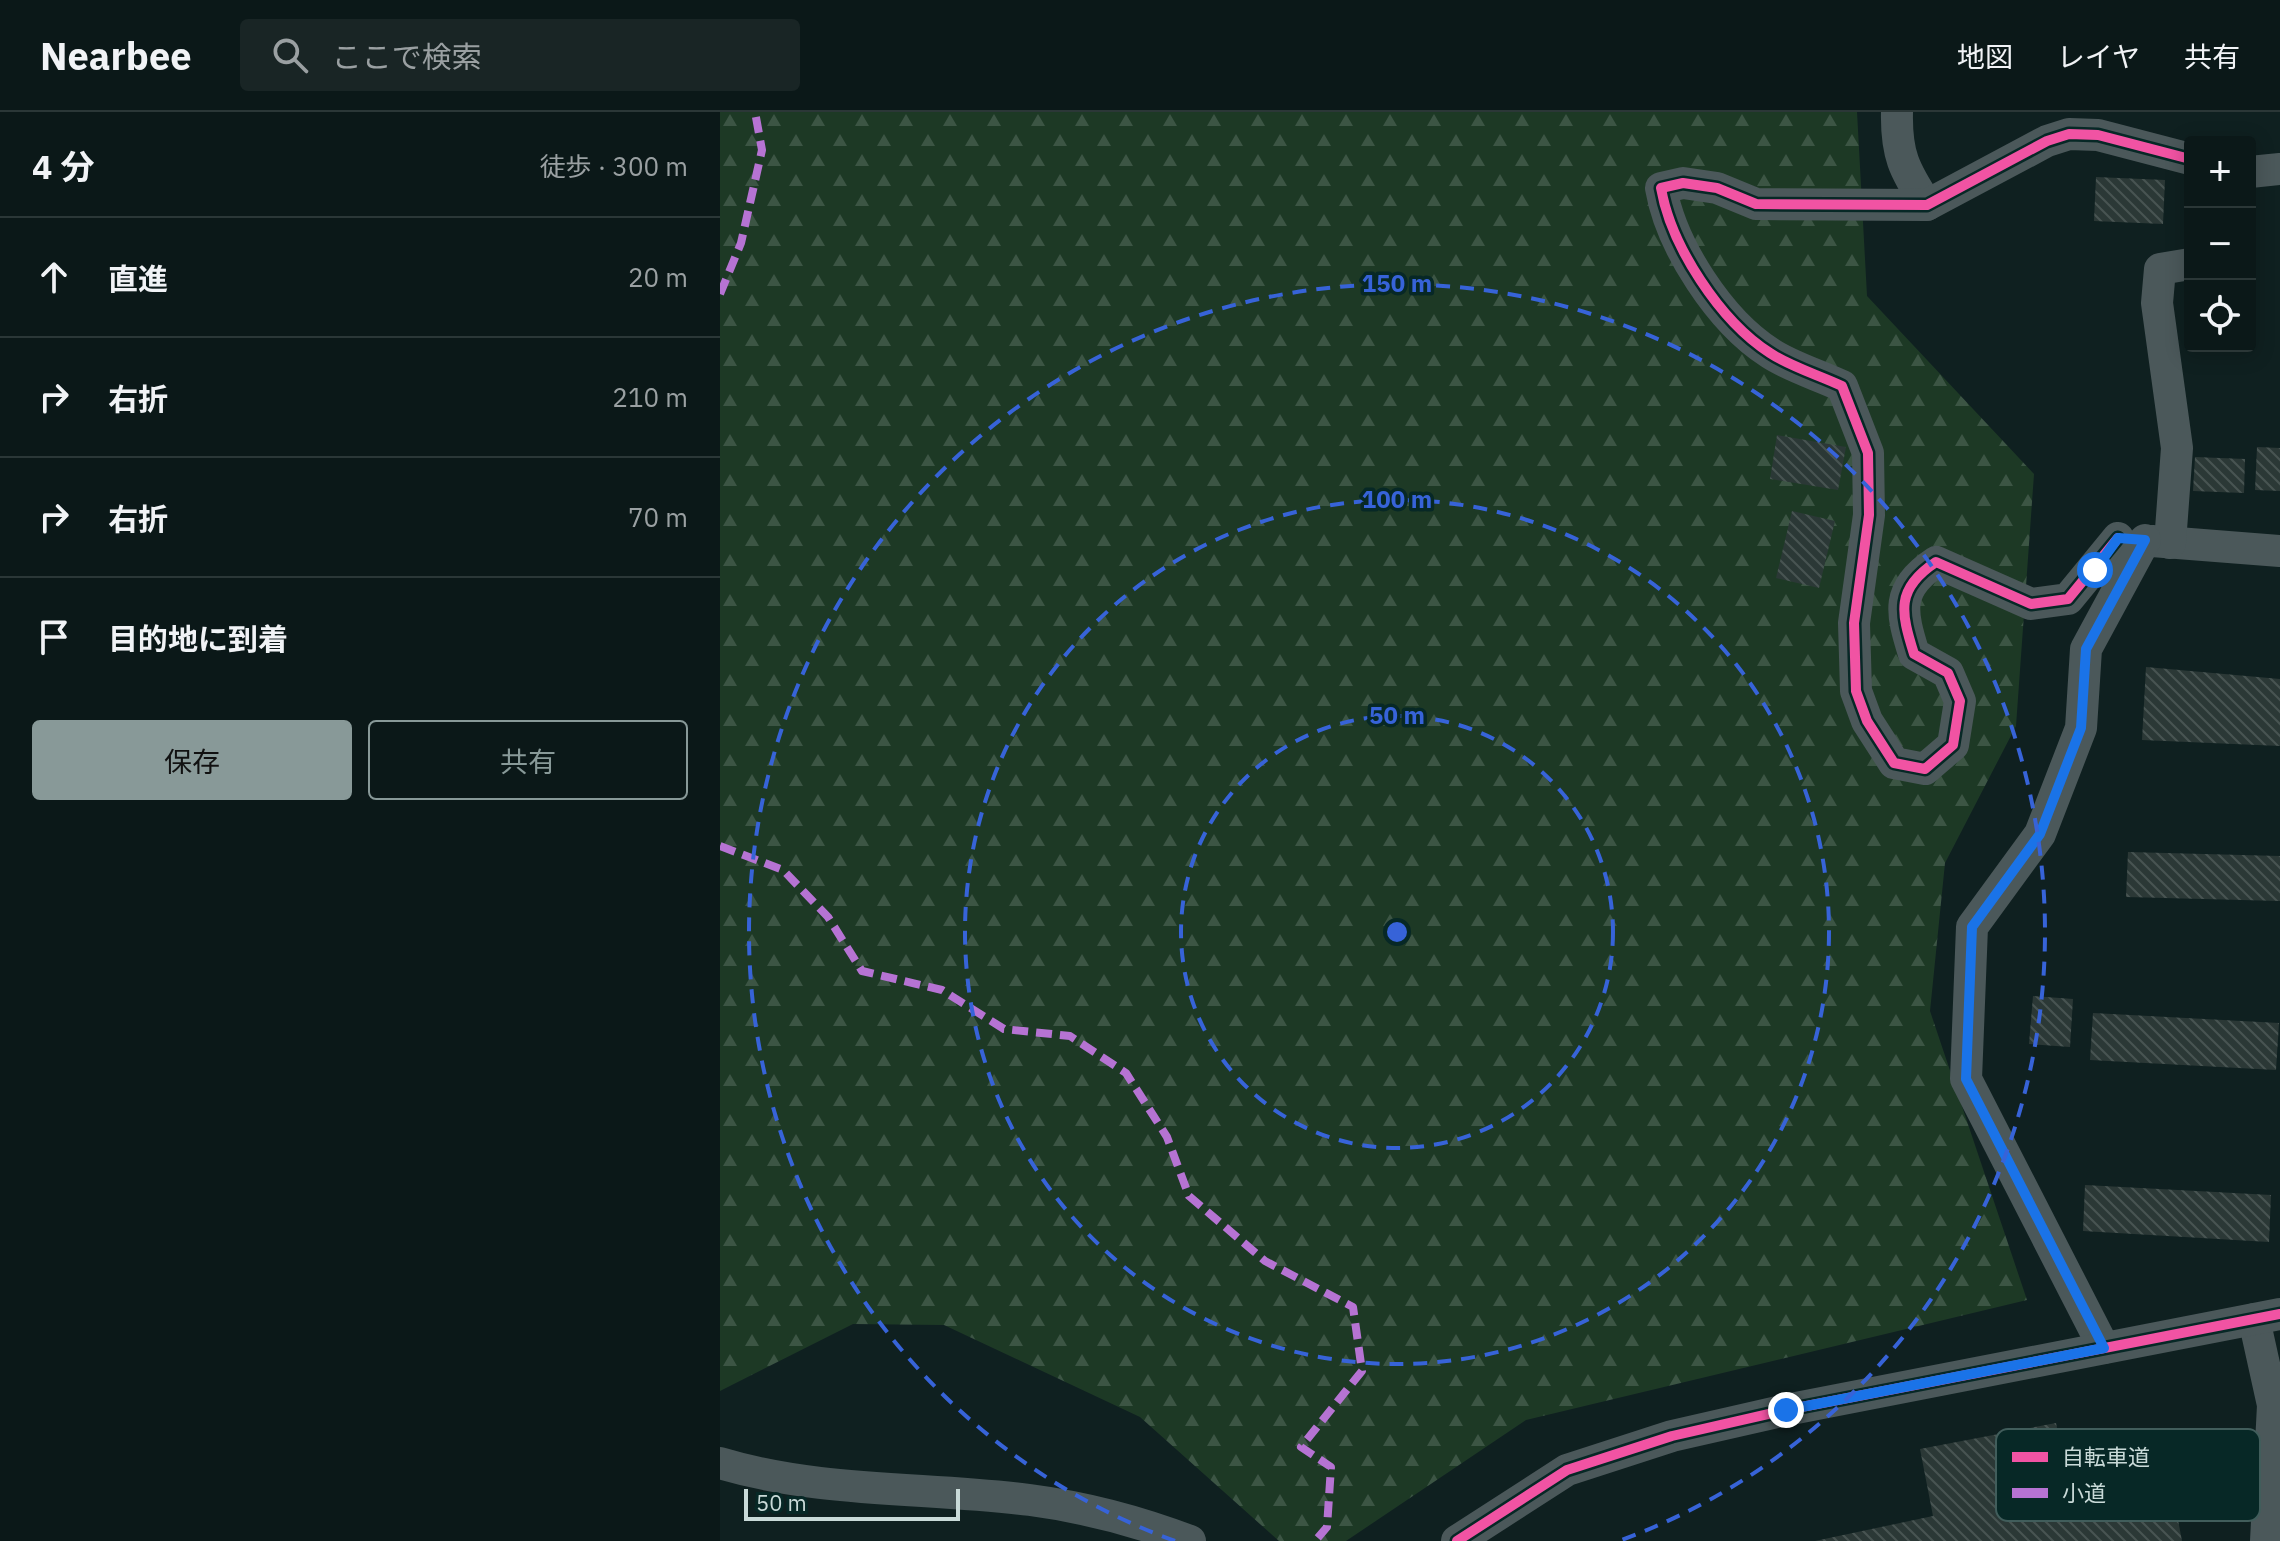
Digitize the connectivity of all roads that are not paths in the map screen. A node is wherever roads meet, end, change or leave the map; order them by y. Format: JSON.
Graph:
{"nodes":[{"id":1,"x":1897,"y":112,"type":"edge"},
{"id":2,"x":2184,"y":157,"type":"edge"},
{"id":3,"x":2280,"y":169,"type":"edge"},
{"id":4,"x":2256,"y":171,"type":"edge"},
{"id":5,"x":1927,"y":205,"type":"junction"},
{"id":6,"x":2184,"y":265,"type":"edge"},
{"id":7,"x":2134,"y":540,"type":"junction"},
{"id":8,"x":2280,"y":551,"type":"edge"},
{"id":9,"x":2267,"y":1317,"type":"edge"},
{"id":10,"x":2104,"y":1348,"type":"junction"},
{"id":11,"x":720,"y":1463,"type":"edge"},
{"id":12,"x":1190,"y":1541,"type":"edge"},
{"id":13,"x":1457,"y":1541,"type":"edge"},
{"id":14,"x":2266,"y":1541,"type":"edge"}],
"edges":[{"from":1,"to":5,"type":"street"},
{"from":2,"to":5,"type":"street"},
{"from":3,"to":4,"type":"street"},
{"from":5,"to":7,"type":"street"},
{"from":6,"to":7,"type":"street"},
{"from":7,"to":8,"type":"street"},
{"from":7,"to":10,"type":"street"},
{"from":9,"to":10,"type":"street"},
{"from":9,"to":14,"type":"street"},
{"from":10,"to":13,"type":"street"},
{"from":11,"to":12,"type":"street"}]}
